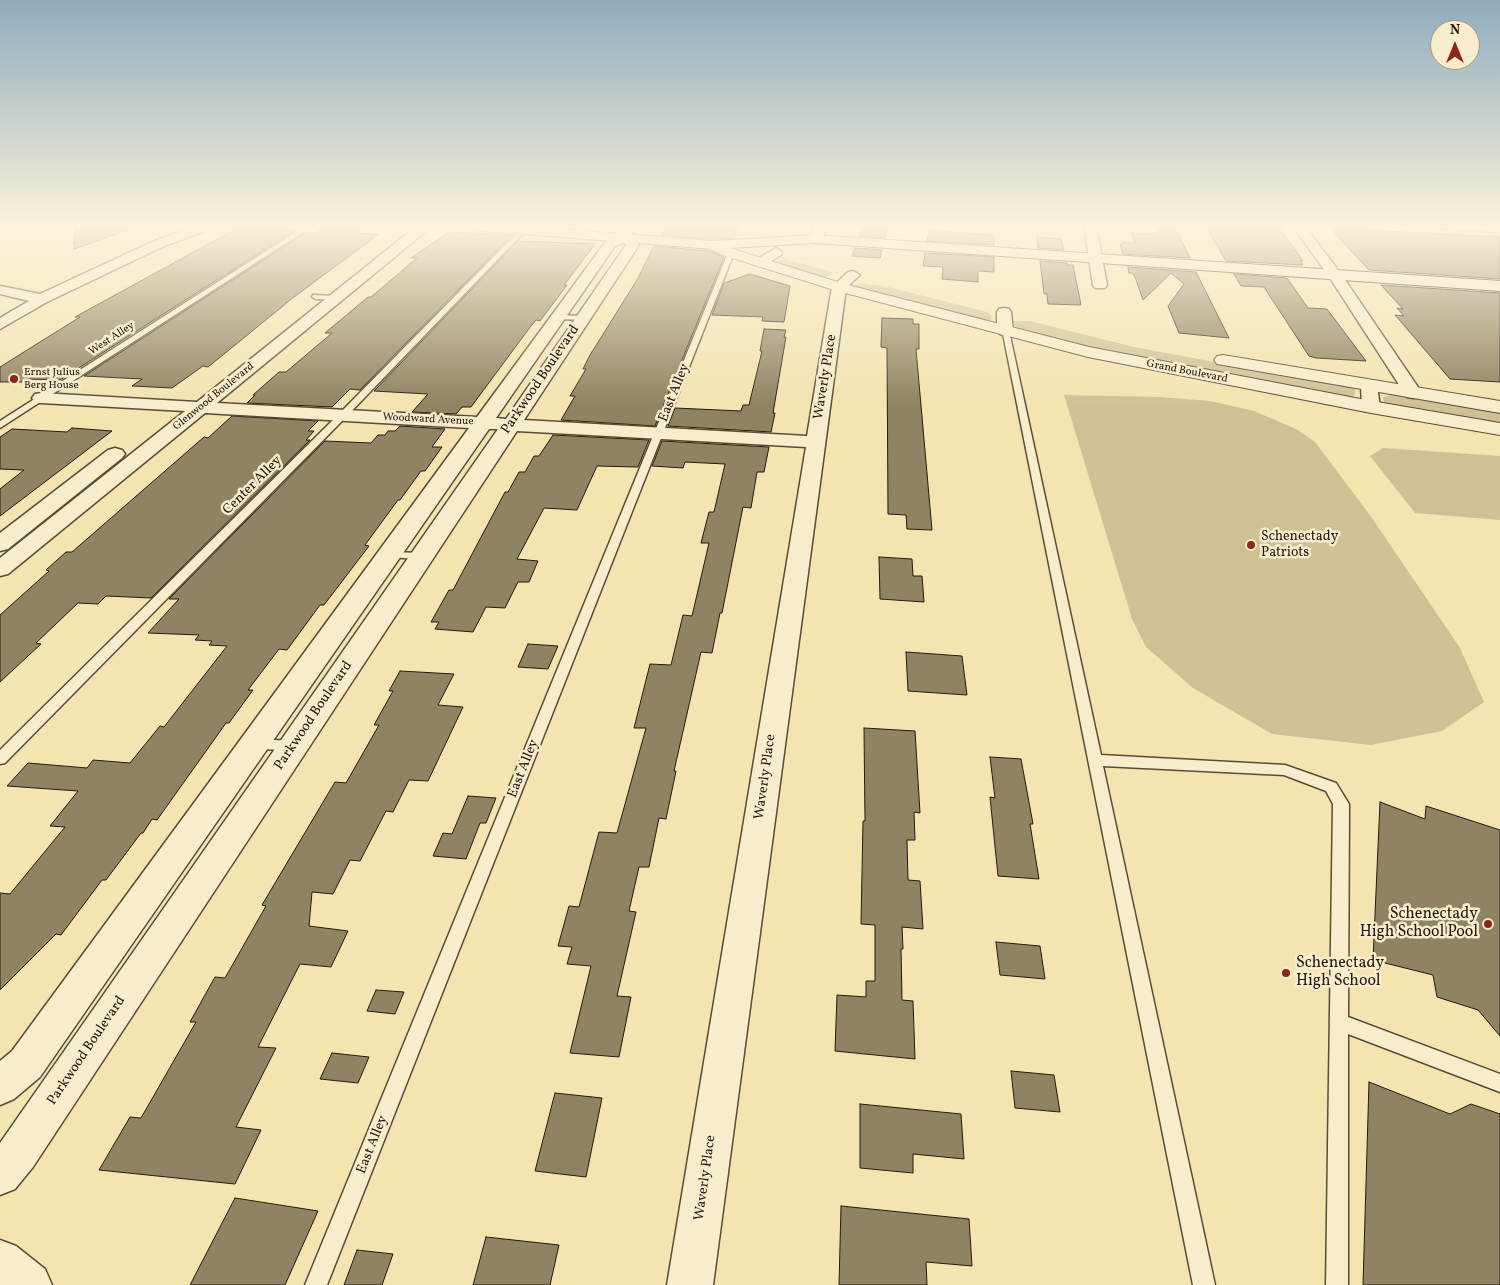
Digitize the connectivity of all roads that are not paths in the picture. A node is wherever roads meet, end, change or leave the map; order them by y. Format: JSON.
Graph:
{"nodes":[{"id":1,"x":72,"y":285,"type":"edge"},
{"id":2,"x":217,"y":285,"type":"edge"},
{"id":3,"x":331,"y":285,"type":"edge"},
{"id":4,"x":353,"y":285,"type":"edge"},
{"id":5,"x":469,"y":285,"type":"edge"},
{"id":6,"x":599,"y":285,"type":"edge"},
{"id":7,"x":718,"y":285,"type":"edge"},
{"id":8,"x":845,"y":285,"type":"edge"},
{"id":9,"x":859,"y":285,"type":"edge"},
{"id":10,"x":875,"y":285,"type":"edge"},
{"id":11,"x":1341,"y":285,"type":"edge"},
{"id":12,"x":1484,"y":285,"type":"edge"},
{"id":13,"x":1500,"y":286,"type":"edge"},
{"id":14,"x":0,"y":290,"type":"edge"},
{"id":15,"x":919,"y":291,"type":"dead end"},
{"id":16,"x":316,"y":297,"type":"junction"},
{"id":17,"x":337,"y":298,"type":"junction"},
{"id":18,"x":42,"y":299,"type":"junction"},
{"id":19,"x":986,"y":307,"type":"dead end"},
{"id":20,"x":1004,"y":312,"type":"junction"},
{"id":21,"x":1023,"y":316,"type":"dead end"},
{"id":22,"x":571,"y":318,"type":"junction"},
{"id":23,"x":0,"y":324,"type":"edge"},
{"id":24,"x":1005,"y":331,"type":"junction"},
{"id":25,"x":1205,"y":356,"type":"dead end"},
{"id":26,"x":1369,"y":386,"type":"junction"},
{"id":27,"x":1413,"y":393,"type":"junction"},
{"id":28,"x":41,"y":398,"type":"junction"},
{"id":29,"x":178,"y":406,"type":"junction"},
{"id":30,"x":202,"y":407,"type":"junction"},
{"id":31,"x":1371,"y":407,"type":"junction"},
{"id":32,"x":1500,"y":407,"type":"edge"},
{"id":33,"x":342,"y":415,"type":"junction"},
{"id":34,"x":484,"y":423,"type":"junction"},
{"id":35,"x":511,"y":424,"type":"junction"},
{"id":36,"x":0,"y":425,"type":"edge"},
{"id":37,"x":1500,"y":429,"type":"edge"},
{"id":38,"x":147,"y":430,"type":"dead end"},
{"id":39,"x":658,"y":433,"type":"junction"},
{"id":40,"x":132,"y":442,"type":"dead end"},
{"id":41,"x":816,"y":442,"type":"junction"},
{"id":42,"x":0,"y":544,"type":"edge"},
{"id":43,"x":390,"y":555,"type":"junction"},
{"id":44,"x":422,"y":556,"type":"junction"},
{"id":45,"x":0,"y":569,"type":"edge"},
{"id":46,"x":255,"y":744,"type":"junction"},
{"id":47,"x":293,"y":746,"type":"junction"},
{"id":48,"x":0,"y":759,"type":"edge"},
{"id":49,"x":1094,"y":760,"type":"junction"},
{"id":50,"x":1339,"y":1022,"type":"junction"},
{"id":51,"x":1500,"y":1082,"type":"edge"},
{"id":52,"x":0,"y":1086,"type":"edge"},
{"id":53,"x":0,"y":1174,"type":"edge"},
{"id":54,"x":0,"y":1262,"type":"edge"},
{"id":55,"x":29,"y":1285,"type":"edge"},
{"id":56,"x":316,"y":1285,"type":"edge"},
{"id":57,"x":690,"y":1285,"type":"edge"},
{"id":58,"x":1204,"y":1285,"type":"edge"},
{"id":59,"x":1337,"y":1285,"type":"edge"}],
"edges":[{"from":1,"to":18,"type":"street"},
{"from":2,"to":28,"type":"lane","name":"West Alley"},
{"from":3,"to":16,"type":"street","name":"Glenwood Boulevard"},
{"from":4,"to":17,"type":"street","name":"Glenwood Boulevard"},
{"from":5,"to":33,"type":"lane","name":"Center Alley"},
{"from":6,"to":22,"type":"street","name":"Parkwood Boulevard"},
{"from":7,"to":39,"type":"lane","name":"East Alley"},
{"from":8,"to":41,"type":"street","name":"Waverly Place"},
{"from":9,"to":24,"type":"street","name":"Grand Boulevard"},
{"from":10,"to":15,"type":"street","name":"Grand Boulevard"},
{"from":11,"to":27,"type":"street"},
{"from":12,"to":13,"type":"street"},
{"from":14,"to":18,"type":"street"},
{"from":16,"to":17,"type":"lane"},
{"from":16,"to":29,"type":"street","name":"Glenwood Boulevard"},
{"from":17,"to":30,"type":"street","name":"Glenwood Boulevard"},
{"from":18,"to":23,"type":"street"},
{"from":19,"to":20,"type":"street"},
{"from":20,"to":21,"type":"street"},
{"from":20,"to":24,"type":"street"},
{"from":22,"to":34,"type":"street","name":"Parkwood Boulevard"},
{"from":22,"to":35,"type":"street","name":"Parkwood Boulevard"},
{"from":24,"to":31,"type":"street","name":"Grand Boulevard"},
{"from":24,"to":49,"type":"lane"},
{"from":25,"to":26,"type":"street","name":"Grand Boulevard"},
{"from":26,"to":27,"type":"street","name":"Grand Boulevard"},
{"from":26,"to":31,"type":"street"},
{"from":27,"to":32,"type":"street","name":"Grand Boulevard"},
{"from":28,"to":29,"type":"street","name":"Woodward Avenue"},
{"from":28,"to":36,"type":"lane","name":"West Alley"},
{"from":29,"to":30,"type":"street","name":"Woodward Avenue"},
{"from":29,"to":38,"type":"street","name":"Glenwood Boulevard"},
{"from":30,"to":33,"type":"street","name":"Woodward Avenue"},
{"from":30,"to":45,"type":"street","name":"Glenwood Boulevard"},
{"from":31,"to":37,"type":"street","name":"Grand Boulevard"},
{"from":33,"to":34,"type":"street","name":"Woodward Avenue"},
{"from":33,"to":48,"type":"lane","name":"Center Alley"},
{"from":34,"to":35,"type":"street","name":"Woodward Avenue"},
{"from":34,"to":43,"type":"street","name":"Parkwood Boulevard"},
{"from":35,"to":39,"type":"street","name":"Woodward Avenue"},
{"from":35,"to":44,"type":"street","name":"Parkwood Boulevard"},
{"from":39,"to":41,"type":"street","name":"Woodward Avenue"},
{"from":39,"to":56,"type":"lane","name":"East Alley"},
{"from":40,"to":42,"type":"street"},
{"from":41,"to":57,"type":"street","name":"Waverly Place"},
{"from":43,"to":44,"type":"lane"},
{"from":43,"to":46,"type":"street","name":"Parkwood Boulevard"},
{"from":44,"to":47,"type":"street","name":"Parkwood Boulevard"},
{"from":46,"to":47,"type":"lane"},
{"from":46,"to":52,"type":"street","name":"Parkwood Boulevard"},
{"from":47,"to":53,"type":"street","name":"Parkwood Boulevard"},
{"from":49,"to":50,"type":"lane"},
{"from":49,"to":58,"type":"lane"},
{"from":50,"to":51,"type":"lane"},
{"from":50,"to":59,"type":"lane"},
{"from":54,"to":55,"type":"street"}]}
